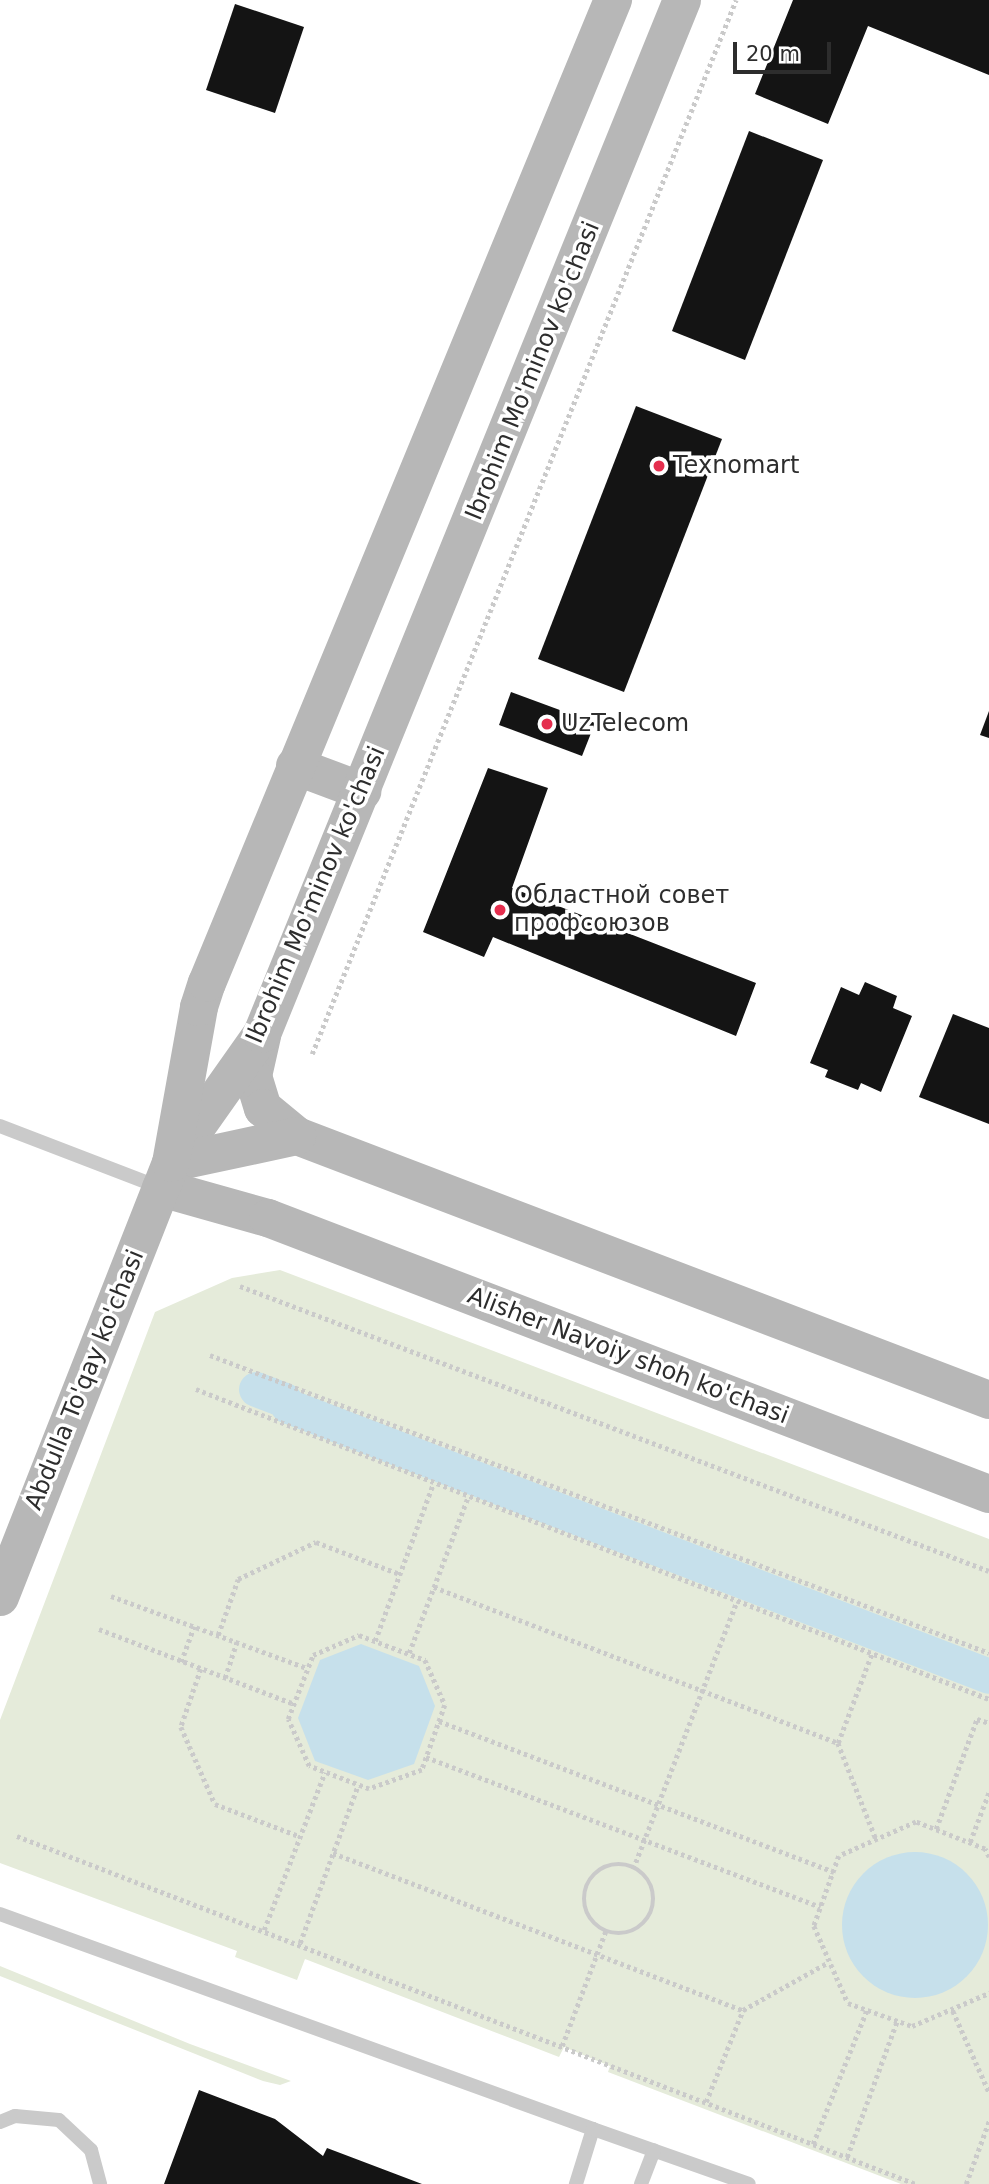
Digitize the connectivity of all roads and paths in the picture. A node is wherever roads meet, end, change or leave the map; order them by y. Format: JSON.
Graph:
{"nodes":[{"id":1,"x":613,"y":0,"type":"edge"},
{"id":2,"x":682,"y":0,"type":"edge"},
{"id":3,"x":736,"y":0,"type":"edge"},
{"id":4,"x":295,"y":766,"type":"junction"},
{"id":5,"x":362,"y":792,"type":"junction"},
{"id":6,"x":262,"y":1034,"type":"junction"},
{"id":7,"x":312,"y":1054,"type":"dead end"},
{"id":8,"x":0,"y":1126,"type":"edge"},
{"id":9,"x":297,"y":1136,"type":"junction"},
{"id":10,"x":166,"y":1176,"type":"junction"},
{"id":11,"x":240,"y":1286,"type":"dead end"},
{"id":12,"x":210,"y":1355,"type":"dead end"},
{"id":13,"x":196,"y":1389,"type":"dead end"},
{"id":14,"x":989,"y":1400,"type":"edge"},
{"id":15,"x":433,"y":1483,"type":"junction"},
{"id":16,"x":989,"y":1494,"type":"edge"},
{"id":17,"x":468,"y":1497,"type":"junction"},
{"id":18,"x":989,"y":1571,"type":"edge"},
{"id":19,"x":400,"y":1574,"type":"junction"},
{"id":20,"x":435,"y":1587,"type":"junction"},
{"id":21,"x":111,"y":1596,"type":"dead end"},
{"id":22,"x":0,"y":1597,"type":"edge"},
{"id":23,"x":737,"y":1601,"type":"junction"},
{"id":24,"x":194,"y":1626,"type":"junction"},
{"id":25,"x":99,"y":1629,"type":"dead end"},
{"id":26,"x":218,"y":1635,"type":"junction"},
{"id":27,"x":375,"y":1641,"type":"junction"},
{"id":28,"x":237,"y":1642,"type":"junction"},
{"id":29,"x":409,"y":1653,"type":"junction"},
{"id":30,"x":872,"y":1653,"type":"junction"},
{"id":31,"x":989,"y":1653,"type":"edge"},
{"id":32,"x":181,"y":1662,"type":"junction"},
{"id":33,"x":307,"y":1668,"type":"junction"},
{"id":34,"x":201,"y":1669,"type":"junction"},
{"id":35,"x":225,"y":1678,"type":"junction"},
{"id":36,"x":701,"y":1692,"type":"junction"},
{"id":37,"x":989,"y":1699,"type":"edge"},
{"id":38,"x":294,"y":1704,"type":"junction"},
{"id":39,"x":439,"y":1721,"type":"junction"},
{"id":40,"x":989,"y":1723,"type":"edge"},
{"id":41,"x":838,"y":1743,"type":"junction"},
{"id":42,"x":426,"y":1757,"type":"junction"},
{"id":43,"x":325,"y":1772,"type":"junction"},
{"id":44,"x":358,"y":1785,"type":"junction"},
{"id":45,"x":989,"y":1792,"type":"edge"},
{"id":46,"x":658,"y":1804,"type":"junction"},
{"id":47,"x":936,"y":1829,"type":"junction"},
{"id":48,"x":17,"y":1836,"type":"dead end"},
{"id":49,"x":299,"y":1836,"type":"junction"},
{"id":50,"x":644,"y":1839,"type":"junction"},
{"id":51,"x":876,"y":1839,"type":"junction"},
{"id":52,"x":970,"y":1842,"type":"junction"},
{"id":53,"x":333,"y":1853,"type":"junction"},
{"id":54,"x":989,"y":1857,"type":"edge"},
{"id":55,"x":633,"y":1869,"type":"junction"},
{"id":56,"x":834,"y":1872,"type":"junction"},
{"id":57,"x":820,"y":1907,"type":"junction"},
{"id":58,"x":0,"y":1914,"type":"edge"},
{"id":59,"x":264,"y":1930,"type":"junction"},
{"id":60,"x":606,"y":1930,"type":"junction"},
{"id":61,"x":300,"y":1943,"type":"junction"},
{"id":62,"x":598,"y":1952,"type":"junction"},
{"id":63,"x":829,"y":1962,"type":"junction"},
{"id":64,"x":989,"y":1993,"type":"edge"},
{"id":65,"x":743,"y":2010,"type":"junction"},
{"id":66,"x":867,"y":2010,"type":"junction"},
{"id":67,"x":953,"y":2011,"type":"junction"},
{"id":68,"x":897,"y":2021,"type":"junction"},
{"id":69,"x":562,"y":2046,"type":"junction"},
{"id":70,"x":989,"y":2092,"type":"edge"},
{"id":71,"x":706,"y":2102,"type":"junction"},
{"id":72,"x":989,"y":2121,"type":"edge"},
{"id":73,"x":0,"y":2122,"type":"edge"},
{"id":74,"x":593,"y":2129,"type":"junction"},
{"id":75,"x":813,"y":2144,"type":"junction"},
{"id":76,"x":654,"y":2150,"type":"junction"},
{"id":77,"x":847,"y":2157,"type":"junction"},
{"id":78,"x":100,"y":2184,"type":"edge"},
{"id":79,"x":576,"y":2184,"type":"edge"},
{"id":80,"x":641,"y":2184,"type":"edge"},
{"id":81,"x":748,"y":2184,"type":"edge"},
{"id":82,"x":916,"y":2184,"type":"edge"},
{"id":83,"x":966,"y":2184,"type":"edge"}],
"edges":[{"from":1,"to":4,"type":"main road"},
{"from":2,"to":5,"type":"main road","name":"Ibrohim Mo'minov ko'chasi"},
{"from":3,"to":7,"type":"path"},
{"from":4,"to":5,"type":"main road"},
{"from":4,"to":10,"type":"main road"},
{"from":5,"to":6,"type":"main road","name":"Ibrohim Mo'minov ko'chasi"},
{"from":6,"to":9,"type":"main road"},
{"from":6,"to":10,"type":"main road","name":"Ibrohim Mo'minov ko'chasi"},
{"from":8,"to":10,"type":"lane","name":"Alisher Navoiy shoh ko'chasi"},
{"from":9,"to":10,"type":"main road"},
{"from":9,"to":14,"type":"main road"},
{"from":10,"to":16,"type":"main road","name":"Alisher Navoiy shoh ko'chasi"},
{"from":10,"to":22,"type":"main road","name":"Abdulla To'qay ko'chasi"},
{"from":11,"to":18,"type":"path"},
{"from":12,"to":31,"type":"path"},
{"from":13,"to":15,"type":"path"},
{"from":15,"to":17,"type":"path"},
{"from":15,"to":19,"type":"path"},
{"from":17,"to":20,"type":"path"},
{"from":17,"to":23,"type":"path"},
{"from":19,"to":26,"type":"path"},
{"from":19,"to":27,"type":"path"},
{"from":20,"to":29,"type":"path"},
{"from":20,"to":36,"type":"path"},
{"from":21,"to":24,"type":"path"},
{"from":23,"to":30,"type":"path"},
{"from":23,"to":36,"type":"path"},
{"from":24,"to":26,"type":"path"},
{"from":24,"to":32,"type":"path"},
{"from":25,"to":32,"type":"path"},
{"from":26,"to":28,"type":"path"},
{"from":27,"to":29,"type":"path"},
{"from":27,"to":33,"type":"path"},
{"from":28,"to":33,"type":"path"},
{"from":28,"to":35,"type":"path"},
{"from":29,"to":39,"type":"path"},
{"from":30,"to":37,"type":"path"},
{"from":30,"to":41,"type":"path"},
{"from":32,"to":34,"type":"path"},
{"from":33,"to":38,"type":"path"},
{"from":34,"to":35,"type":"path"},
{"from":34,"to":49,"type":"path"},
{"from":35,"to":38,"type":"path"},
{"from":36,"to":41,"type":"path"},
{"from":36,"to":46,"type":"path"},
{"from":38,"to":43,"type":"path"},
{"from":39,"to":42,"type":"path"},
{"from":39,"to":46,"type":"path"},
{"from":40,"to":47,"type":"path"},
{"from":41,"to":51,"type":"path"},
{"from":42,"to":44,"type":"path"},
{"from":42,"to":50,"type":"path"},
{"from":43,"to":44,"type":"path"},
{"from":43,"to":49,"type":"path"},
{"from":44,"to":53,"type":"path"},
{"from":45,"to":52,"type":"path"},
{"from":46,"to":50,"type":"path"},
{"from":46,"to":56,"type":"path"},
{"from":47,"to":51,"type":"path"},
{"from":47,"to":52,"type":"path"},
{"from":48,"to":59,"type":"path"},
{"from":49,"to":59,"type":"path"},
{"from":50,"to":55,"type":"path"},
{"from":50,"to":57,"type":"path"},
{"from":51,"to":56,"type":"path"},
{"from":52,"to":54,"type":"path"},
{"from":53,"to":61,"type":"path"},
{"from":53,"to":62,"type":"path"},
{"from":55,"to":60,"type":"path"},
{"from":55,"to":60,"type":"path"},
{"from":56,"to":57,"type":"path"},
{"from":57,"to":63,"type":"path"},
{"from":58,"to":74,"type":"lane"},
{"from":59,"to":61,"type":"path"},
{"from":60,"to":62,"type":"path"},
{"from":61,"to":69,"type":"path"},
{"from":62,"to":65,"type":"path"},
{"from":62,"to":69,"type":"path"},
{"from":63,"to":65,"type":"path"},
{"from":63,"to":66,"type":"path"},
{"from":64,"to":67,"type":"path"},
{"from":65,"to":71,"type":"path"},
{"from":66,"to":68,"type":"path"},
{"from":66,"to":75,"type":"path"},
{"from":67,"to":68,"type":"path"},
{"from":67,"to":70,"type":"path"},
{"from":68,"to":77,"type":"path"},
{"from":69,"to":71,"type":"path"},
{"from":71,"to":75,"type":"path"},
{"from":72,"to":83,"type":"path"},
{"from":73,"to":78,"type":"lane"},
{"from":74,"to":76,"type":"lane"},
{"from":74,"to":79,"type":"lane"},
{"from":75,"to":77,"type":"path"},
{"from":76,"to":80,"type":"lane"},
{"from":76,"to":81,"type":"lane"},
{"from":77,"to":82,"type":"path"}]}
